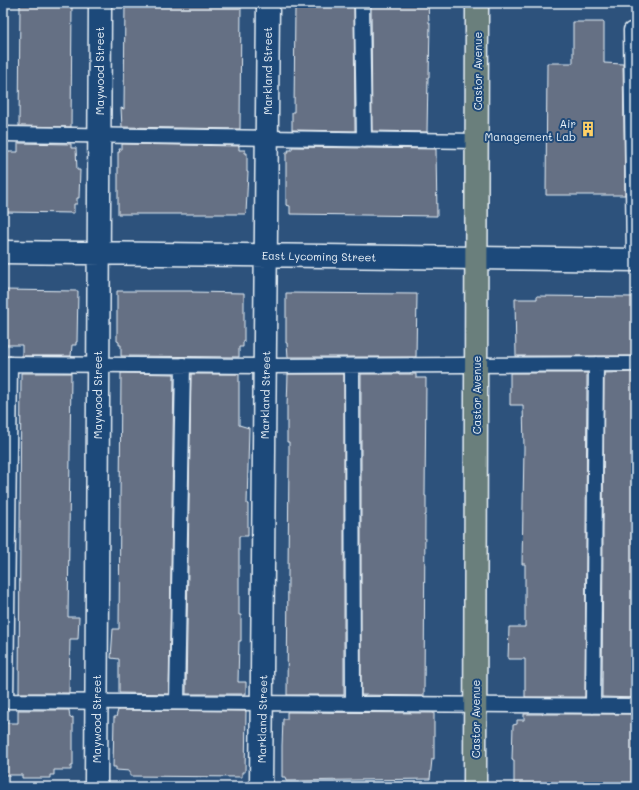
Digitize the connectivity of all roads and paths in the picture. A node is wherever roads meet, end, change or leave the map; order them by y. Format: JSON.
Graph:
{"nodes":[{"id":1,"x":100,"y":3,"type":"edge"},
{"id":2,"x":268,"y":3,"type":"edge"},
{"id":3,"x":362,"y":3,"type":"edge"},
{"id":4,"x":477,"y":3,"type":"edge"},
{"id":5,"x":631,"y":30,"type":"dead end"},
{"id":6,"x":3,"y":134,"type":"edge"},
{"id":7,"x":99,"y":136,"type":"junction"},
{"id":8,"x":267,"y":138,"type":"junction"},
{"id":9,"x":364,"y":140,"type":"junction"},
{"id":10,"x":476,"y":141,"type":"junction"},
{"id":11,"x":3,"y":252,"type":"edge"},
{"id":12,"x":98,"y":253,"type":"junction"},
{"id":13,"x":266,"y":255,"type":"junction"},
{"id":14,"x":476,"y":258,"type":"junction"},
{"id":15,"x":635,"y":260,"type":"edge"},
{"id":16,"x":7,"y":364,"type":"edge"},
{"id":17,"x":596,"y":364,"type":"junction"},
{"id":18,"x":636,"y":364,"type":"edge"},
{"id":19,"x":97,"y":365,"type":"junction"},
{"id":20,"x":183,"y":365,"type":"junction"},
{"id":21,"x":476,"y":365,"type":"junction"},
{"id":22,"x":265,"y":366,"type":"junction"},
{"id":23,"x":352,"y":366,"type":"junction"},
{"id":24,"x":5,"y":701,"type":"edge"},
{"id":25,"x":96,"y":701,"type":"junction"},
{"id":26,"x":177,"y":702,"type":"junction"},
{"id":27,"x":262,"y":702,"type":"junction"},
{"id":28,"x":353,"y":704,"type":"junction"},
{"id":29,"x":476,"y":705,"type":"junction"},
{"id":30,"x":593,"y":706,"type":"junction"},
{"id":31,"x":636,"y":706,"type":"edge"},
{"id":32,"x":96,"y":787,"type":"edge"},
{"id":33,"x":261,"y":787,"type":"edge"},
{"id":34,"x":475,"y":787,"type":"edge"}],
"edges":[{"from":1,"to":7,"type":"street","name":"Maywood Street"},
{"from":2,"to":8,"type":"street","name":"Markland Street"},
{"from":3,"to":9,"type":"lane"},
{"from":4,"to":10,"type":"main road","name":"Castor Avenue"},
{"from":5,"to":15,"type":"lane"},
{"from":6,"to":7,"type":"lane"},
{"from":7,"to":8,"type":"lane"},
{"from":7,"to":12,"type":"street","name":"Maywood Street"},
{"from":8,"to":9,"type":"lane"},
{"from":8,"to":13,"type":"street","name":"Markland Street"},
{"from":9,"to":10,"type":"lane"},
{"from":10,"to":14,"type":"main road","name":"Castor Avenue"},
{"from":11,"to":12,"type":"street","name":"East Lycoming Street"},
{"from":12,"to":13,"type":"street","name":"East Lycoming Street"},
{"from":12,"to":19,"type":"street","name":"Maywood Street"},
{"from":13,"to":14,"type":"street","name":"East Lycoming Street"},
{"from":13,"to":22,"type":"street","name":"Markland Street"},
{"from":14,"to":15,"type":"street","name":"East Lycoming Street"},
{"from":14,"to":21,"type":"main road","name":"Castor Avenue"},
{"from":16,"to":19,"type":"lane"},
{"from":16,"to":24,"type":"lane"},
{"from":17,"to":18,"type":"lane"},
{"from":17,"to":21,"type":"lane"},
{"from":17,"to":30,"type":"lane"},
{"from":19,"to":20,"type":"lane"},
{"from":19,"to":25,"type":"street","name":"Maywood Street"},
{"from":20,"to":22,"type":"lane"},
{"from":20,"to":26,"type":"lane"},
{"from":21,"to":23,"type":"lane"},
{"from":21,"to":29,"type":"main road","name":"Castor Avenue"},
{"from":22,"to":23,"type":"lane"},
{"from":22,"to":27,"type":"street","name":"Markland Street"},
{"from":23,"to":28,"type":"lane"},
{"from":24,"to":25,"type":"lane"},
{"from":25,"to":26,"type":"lane"},
{"from":25,"to":32,"type":"street","name":"Maywood Street"},
{"from":26,"to":27,"type":"lane"},
{"from":27,"to":28,"type":"lane"},
{"from":27,"to":33,"type":"street","name":"Markland Street"},
{"from":28,"to":29,"type":"lane"},
{"from":29,"to":30,"type":"lane"},
{"from":29,"to":34,"type":"main road","name":"Castor Avenue"},
{"from":30,"to":31,"type":"lane"}]}
